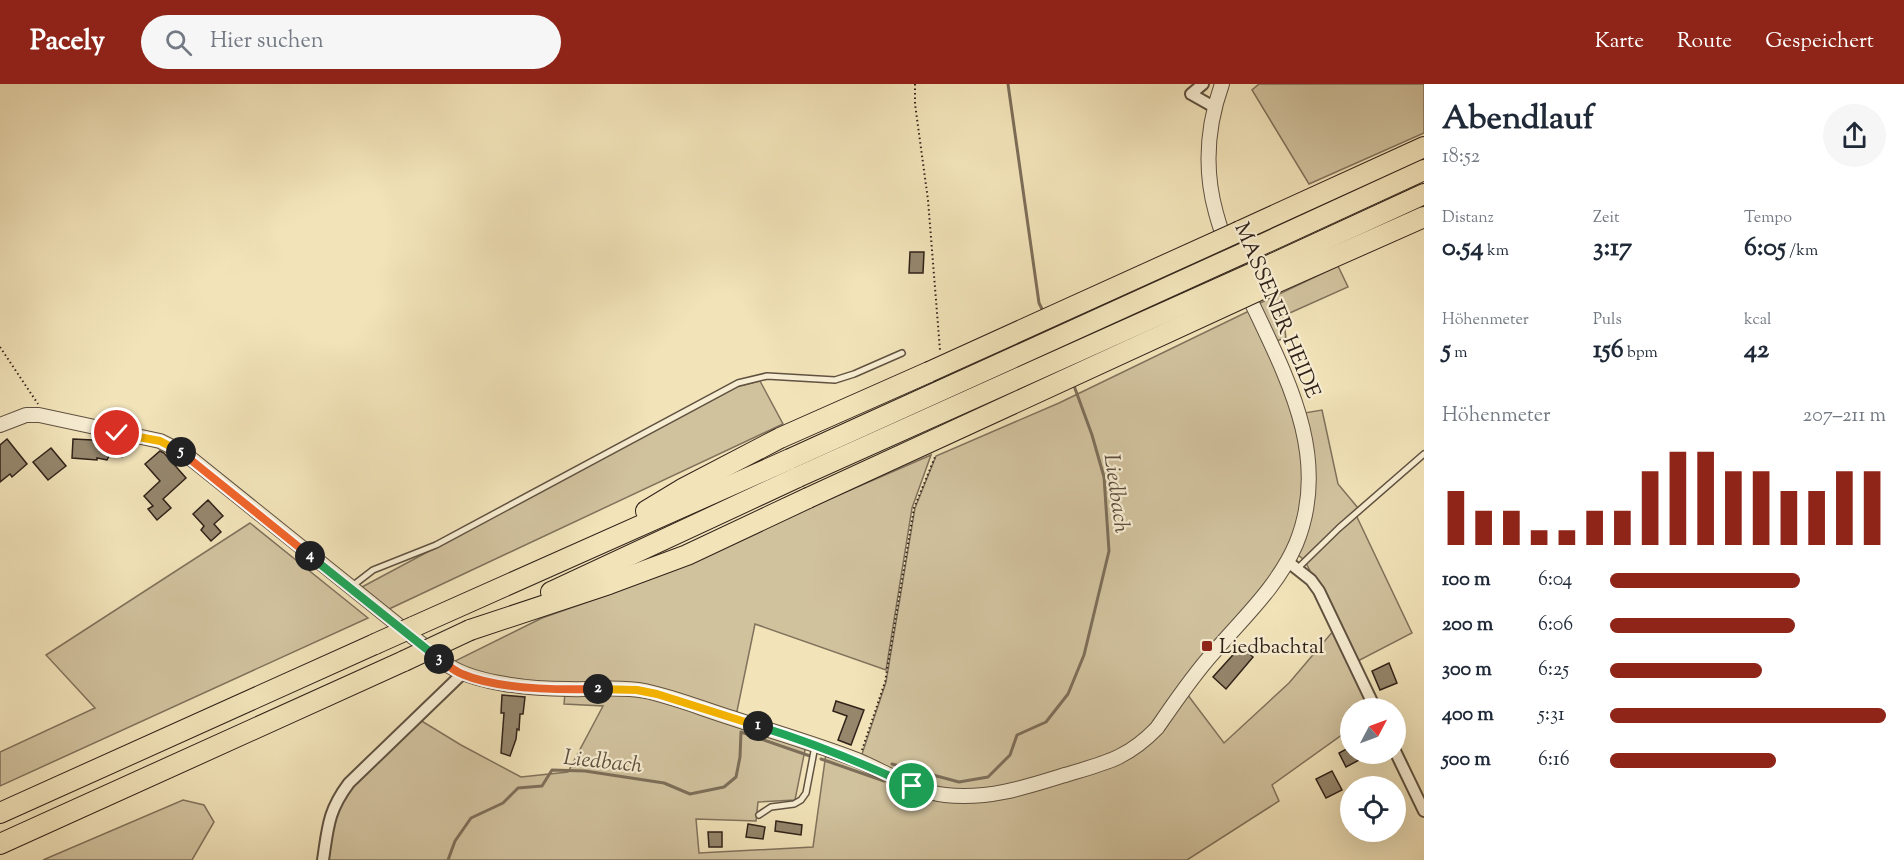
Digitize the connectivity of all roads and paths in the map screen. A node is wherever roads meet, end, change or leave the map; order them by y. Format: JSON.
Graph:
{"nodes":[{"id":1,"x":1203,"y":84,"type":"edge"},
{"id":2,"x":1222,"y":84,"type":"edge"},
{"id":3,"x":1214,"y":107,"type":"junction"},
{"id":4,"x":1424,"y":147,"type":"edge"},
{"id":5,"x":1424,"y":170,"type":"edge"},
{"id":6,"x":1424,"y":194,"type":"edge"},
{"id":7,"x":1424,"y":217,"type":"edge"},
{"id":8,"x":1260,"y":279,"type":"junction"},
{"id":9,"x":0,"y":347,"type":"edge"},
{"id":10,"x":902,"y":353,"type":"dead end"},
{"id":11,"x":39,"y":416,"type":"junction"},
{"id":12,"x":0,"y":425,"type":"edge"},
{"id":13,"x":1424,"y":454,"type":"edge"},
{"id":14,"x":575,"y":555,"type":"junction"},
{"id":15,"x":1292,"y":565,"type":"junction"},
{"id":16,"x":350,"y":588,"type":"junction"},
{"id":17,"x":470,"y":630,"type":"junction"},
{"id":18,"x":462,"y":674,"type":"junction"},
{"id":19,"x":1370,"y":698,"type":"edge"},
{"id":20,"x":816,"y":745,"type":"junction"},
{"id":21,"x":1401,"y":764,"type":"edge"},
{"id":22,"x":1424,"y":811,"type":"edge"},
{"id":23,"x":0,"y":813,"type":"edge"},
{"id":24,"x":759,"y":815,"type":"dead end"},
{"id":25,"x":0,"y":844,"type":"edge"},
{"id":26,"x":323,"y":860,"type":"edge"}],
"edges":[{"from":1,"to":3,"type":"street"},
{"from":2,"to":3,"type":"street","name":"MASSENER HEIDE"},
{"from":3,"to":15,"type":"street","name":"MASSENER HEIDE"},
{"from":4,"to":14,"type":"highway","bridge":true},
{"from":5,"to":14,"type":"highway","bridge":true},
{"from":6,"to":8,"type":"highway"},
{"from":7,"to":8,"type":"highway"},
{"from":8,"to":17,"type":"highway","bridge":true},
{"from":8,"to":17,"type":"highway","bridge":true},
{"from":9,"to":11,"type":"path"},
{"from":10,"to":16,"type":"lane"},
{"from":11,"to":12,"type":"street","name":"MASSENER HEIDE"},
{"from":11,"to":16,"type":"street","name":"MASSENER HEIDE"},
{"from":13,"to":15,"type":"lane","name":"MASSENER HEIDE"},
{"from":14,"to":23,"type":"highway","bridge":true},
{"from":15,"to":19,"type":"street"},
{"from":15,"to":20,"type":"street","name":"MASSENER HEIDE"},
{"from":16,"to":18,"type":"street","name":"MASSENER HEIDE"},
{"from":17,"to":25,"type":"highway","bridge":true},
{"from":18,"to":20,"type":"street","name":"MASSENER HEIDE"},
{"from":18,"to":26,"type":"street"},
{"from":20,"to":24,"type":"lane"},
{"from":21,"to":22,"type":"street"}]}
